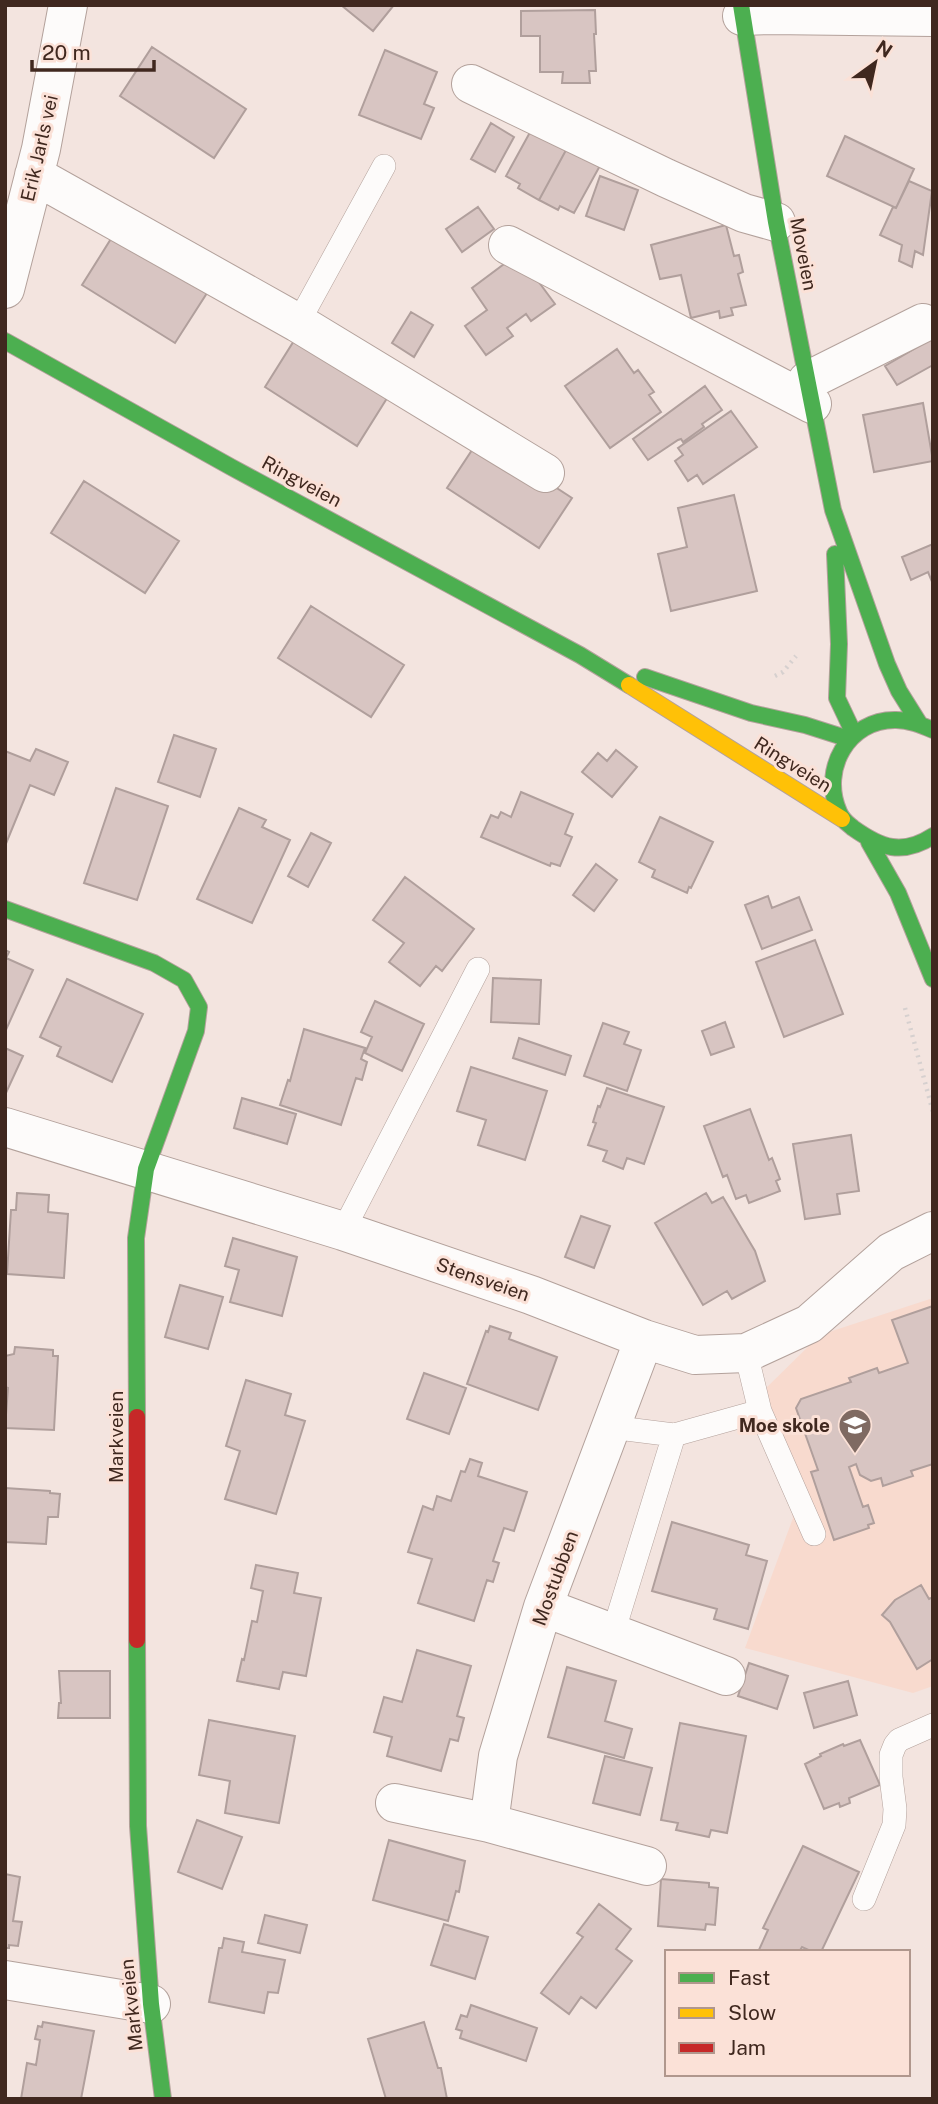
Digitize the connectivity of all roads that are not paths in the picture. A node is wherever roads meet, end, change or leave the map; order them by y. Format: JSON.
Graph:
{"nodes":[{"id":1,"x":68,"y":5,"type":"edge"},
{"id":2,"x":741,"y":11,"type":"edge"},
{"id":3,"x":933,"y":16,"type":"edge"},
{"id":4,"x":471,"y":84,"type":"dead end"},
{"id":5,"x":384,"y":166,"type":"dead end"},
{"id":6,"x":34,"y":176,"type":"junction"},
{"id":7,"x":776,"y":222,"type":"junction"},
{"id":8,"x":508,"y":245,"type":"dead end"},
{"id":9,"x":5,"y":289,"type":"edge"},
{"id":10,"x":298,"y":323,"type":"junction"},
{"id":11,"x":923,"y":323,"type":"dead end"},
{"id":12,"x":6,"y":345,"type":"edge"},
{"id":13,"x":810,"y":392,"type":"junction"},
{"id":14,"x":545,"y":473,"type":"dead end"},
{"id":15,"x":834,"y":510,"type":"junction"},
{"id":16,"x":580,"y":655,"type":"junction"},
{"id":17,"x":926,"y":726,"type":"edge"},
{"id":18,"x":851,"y":737,"type":"junction"},
{"id":19,"x":842,"y":819,"type":"junction"},
{"id":20,"x":933,"y":836,"type":"edge"},
{"id":21,"x":869,"y":842,"type":"junction"},
{"id":22,"x":5,"y":909,"type":"edge"},
{"id":23,"x":478,"y":969,"type":"dead end"},
{"id":24,"x":933,"y":979,"type":"edge"},
{"id":25,"x":5,"y":1127,"type":"edge"},
{"id":26,"x":146,"y":1169,"type":"junction"},
{"id":27,"x":343,"y":1231,"type":"junction"},
{"id":28,"x":933,"y":1231,"type":"edge"},
{"id":29,"x":644,"y":1339,"type":"junction"},
{"id":30,"x":746,"y":1353,"type":"junction"},
{"id":31,"x":760,"y":1411,"type":"junction"},
{"id":32,"x":610,"y":1427,"type":"junction"},
{"id":33,"x":674,"y":1435,"type":"junction"},
{"id":34,"x":814,"y":1534,"type":"dead end"},
{"id":35,"x":543,"y":1607,"type":"junction"},
{"id":36,"x":614,"y":1633,"type":"junction"},
{"id":37,"x":726,"y":1676,"type":"dead end"},
{"id":38,"x":933,"y":1725,"type":"edge"},
{"id":39,"x":395,"y":1803,"type":"dead end"},
{"id":40,"x":488,"y":1823,"type":"junction"},
{"id":41,"x":647,"y":1866,"type":"dead end"},
{"id":42,"x":864,"y":1899,"type":"dead end"},
{"id":43,"x":5,"y":1980,"type":"edge"},
{"id":44,"x":151,"y":2004,"type":"junction"},
{"id":45,"x":163,"y":2099,"type":"edge"}],
"edges":[{"from":1,"to":6,"type":"street","name":"Erik Jarls vei"},
{"from":2,"to":3,"type":"street"},
{"from":2,"to":7,"type":"street","name":"Moveien"},
{"from":4,"to":7,"type":"street"},
{"from":5,"to":10,"type":"lane"},
{"from":6,"to":9,"type":"street","name":"Erik Jarls vei"},
{"from":6,"to":10,"type":"street"},
{"from":7,"to":13,"type":"street","name":"Moveien"},
{"from":8,"to":13,"type":"street"},
{"from":10,"to":14,"type":"street"},
{"from":11,"to":13,"type":"street"},
{"from":12,"to":16,"type":"street","name":"Ringveien"},
{"from":13,"to":15,"type":"street","name":"Moveien"},
{"from":15,"to":17,"type":"street","name":"Moveien"},
{"from":15,"to":18,"type":"street","name":"Moveien"},
{"from":16,"to":18,"type":"street","name":"Ringveien"},
{"from":16,"to":19,"type":"street","name":"Ringveien"},
{"from":17,"to":18,"type":"street"},
{"from":18,"to":19,"type":"street"},
{"from":19,"to":21,"type":"street","name":"Ringveien"},
{"from":20,"to":21,"type":"street"},
{"from":21,"to":24,"type":"street"},
{"from":22,"to":26,"type":"street","name":"Markveien"},
{"from":23,"to":27,"type":"lane"},
{"from":25,"to":26,"type":"street","name":"Stensveien"},
{"from":26,"to":27,"type":"street","name":"Stensveien"},
{"from":26,"to":44,"type":"street","name":"Markveien"},
{"from":27,"to":29,"type":"street","name":"Stensveien"},
{"from":28,"to":30,"type":"street","name":"Stensveien"},
{"from":29,"to":30,"type":"street","name":"Stensveien"},
{"from":29,"to":32,"type":"street","name":"Mostubben"},
{"from":30,"to":31,"type":"lane"},
{"from":31,"to":33,"type":"lane"},
{"from":31,"to":34,"type":"lane"},
{"from":32,"to":33,"type":"lane"},
{"from":32,"to":35,"type":"street","name":"Mostubben"},
{"from":33,"to":36,"type":"lane"},
{"from":35,"to":36,"type":"street"},
{"from":35,"to":40,"type":"street","name":"Mostubben"},
{"from":36,"to":37,"type":"street"},
{"from":38,"to":42,"type":"lane"},
{"from":39,"to":40,"type":"street"},
{"from":40,"to":41,"type":"street"},
{"from":43,"to":44,"type":"street"},
{"from":44,"to":45,"type":"street","name":"Markveien"}]}
